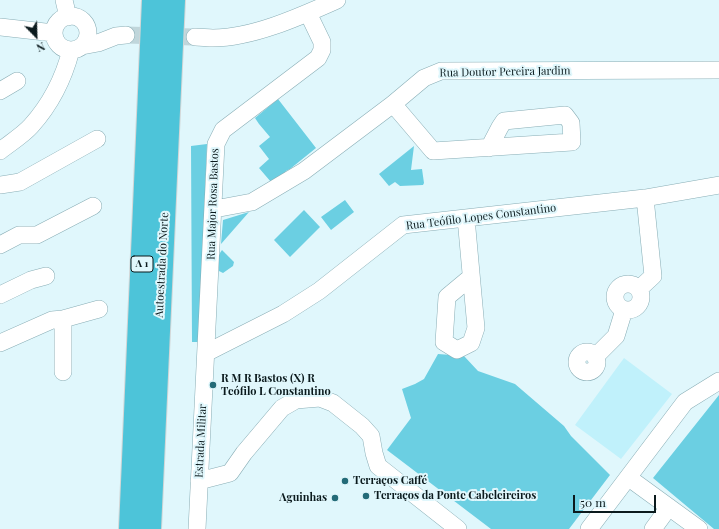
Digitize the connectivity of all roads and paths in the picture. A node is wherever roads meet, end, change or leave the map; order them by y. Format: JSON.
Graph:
{"nodes":[{"id":1,"x":64,"y":0,"type":"edge"},
{"id":2,"x":154,"y":0,"type":"edge"},
{"id":3,"x":174,"y":0,"type":"edge"},
{"id":4,"x":337,"y":0,"type":"edge"},
{"id":5,"x":308,"y":13,"type":"junction"},
{"id":6,"x":68,"y":17,"type":"junction"},
{"id":7,"x":86,"y":25,"type":"junction"},
{"id":8,"x":0,"y":27,"type":"edge"},
{"id":9,"x":54,"y":33,"type":"junction"},
{"id":10,"x":195,"y":37,"type":"tunnel mouth"},
{"id":11,"x":76,"y":48,"type":"junction"},
{"id":12,"x":719,"y":70,"type":"edge"},
{"id":13,"x":17,"y":81,"type":"dead end"},
{"id":14,"x":0,"y":91,"type":"edge"},
{"id":15,"x":393,"y":104,"type":"junction"},
{"id":16,"x":97,"y":140,"type":"dead end"},
{"id":17,"x":489,"y":148,"type":"dead end"},
{"id":18,"x":0,"y":151,"type":"edge"},
{"id":19,"x":719,"y":185,"type":"edge"},
{"id":20,"x":0,"y":186,"type":"edge"},
{"id":21,"x":645,"y":198,"type":"junction"},
{"id":22,"x":93,"y":206,"type":"dead end"},
{"id":23,"x":214,"y":206,"type":"junction"},
{"id":24,"x":466,"y":218,"type":"junction"},
{"id":25,"x":0,"y":245,"type":"edge"},
{"id":26,"x":46,"y":276,"type":"dead end"},
{"id":27,"x":471,"y":277,"type":"dead end"},
{"id":28,"x":0,"y":295,"type":"edge"},
{"id":29,"x":99,"y":309,"type":"dead end"},
{"id":30,"x":63,"y":319,"type":"junction"},
{"id":31,"x":0,"y":343,"type":"edge"},
{"id":32,"x":206,"y":353,"type":"junction"},
{"id":33,"x":596,"y":357,"type":"dead end"},
{"id":34,"x":63,"y":372,"type":"dead end"},
{"id":35,"x":719,"y":381,"type":"edge"},
{"id":36,"x":629,"y":478,"type":"junction"},
{"id":37,"x":199,"y":481,"type":"junction"},
{"id":38,"x":669,"y":507,"type":"junction"},
{"id":39,"x":130,"y":529,"type":"edge"},
{"id":40,"x":150,"y":529,"type":"edge"},
{"id":41,"x":197,"y":529,"type":"edge"},
{"id":42,"x":458,"y":529,"type":"edge"},
{"id":43,"x":589,"y":529,"type":"edge"},
{"id":44,"x":653,"y":529,"type":"edge"},
{"id":45,"x":699,"y":529,"type":"edge"}],
"edges":[{"from":1,"to":6,"type":"street"},
{"from":2,"to":39,"type":"highway","name":"Autoestrada do Norte","number":"A 1"},
{"from":3,"to":40,"type":"highway","name":"Autoestrada do Norte","number":"A 1"},
{"from":4,"to":5,"type":"street"},
{"from":5,"to":10,"type":"street"},
{"from":5,"to":23,"type":"street","name":"Rua Major Rosa Bastos"},
{"from":6,"to":7,"type":"street"},
{"from":6,"to":9,"type":"street"},
{"from":7,"to":11,"type":"street"},
{"from":7,"to":11,"type":"street"},
{"from":8,"to":9,"type":"street"},
{"from":9,"to":11,"type":"street"},
{"from":11,"to":18,"type":"street"},
{"from":12,"to":15,"type":"street","name":"Rua Doutor Pereira Jardim"},
{"from":13,"to":14,"type":"street"},
{"from":15,"to":17,"type":"street"},
{"from":15,"to":23,"type":"street","name":"Rua Doutor Pereira Jardim"},
{"from":16,"to":20,"type":"street"},
{"from":19,"to":21,"type":"street","name":"Rua Teófilo Lopes Constantino"},
{"from":21,"to":24,"type":"street","name":"Rua Teófilo Lopes Constantino"},
{"from":21,"to":33,"type":"street"},
{"from":22,"to":25,"type":"street"},
{"from":23,"to":32,"type":"street","name":"Rua Major Rosa Bastos"},
{"from":24,"to":27,"type":"street"},
{"from":24,"to":32,"type":"street","name":"Rua Teófilo Lopes Constantino"},
{"from":26,"to":28,"type":"street"},
{"from":29,"to":30,"type":"street"},
{"from":30,"to":31,"type":"street"},
{"from":30,"to":34,"type":"street"},
{"from":32,"to":37,"type":"street","name":"Estrada Militar"},
{"from":35,"to":36,"type":"street"},
{"from":36,"to":38,"type":"street"},
{"from":36,"to":43,"type":"street"},
{"from":37,"to":41,"type":"street","name":"Estrada Militar"},
{"from":37,"to":42,"type":"street"},
{"from":38,"to":44,"type":"street"},
{"from":38,"to":45,"type":"street"}]}
